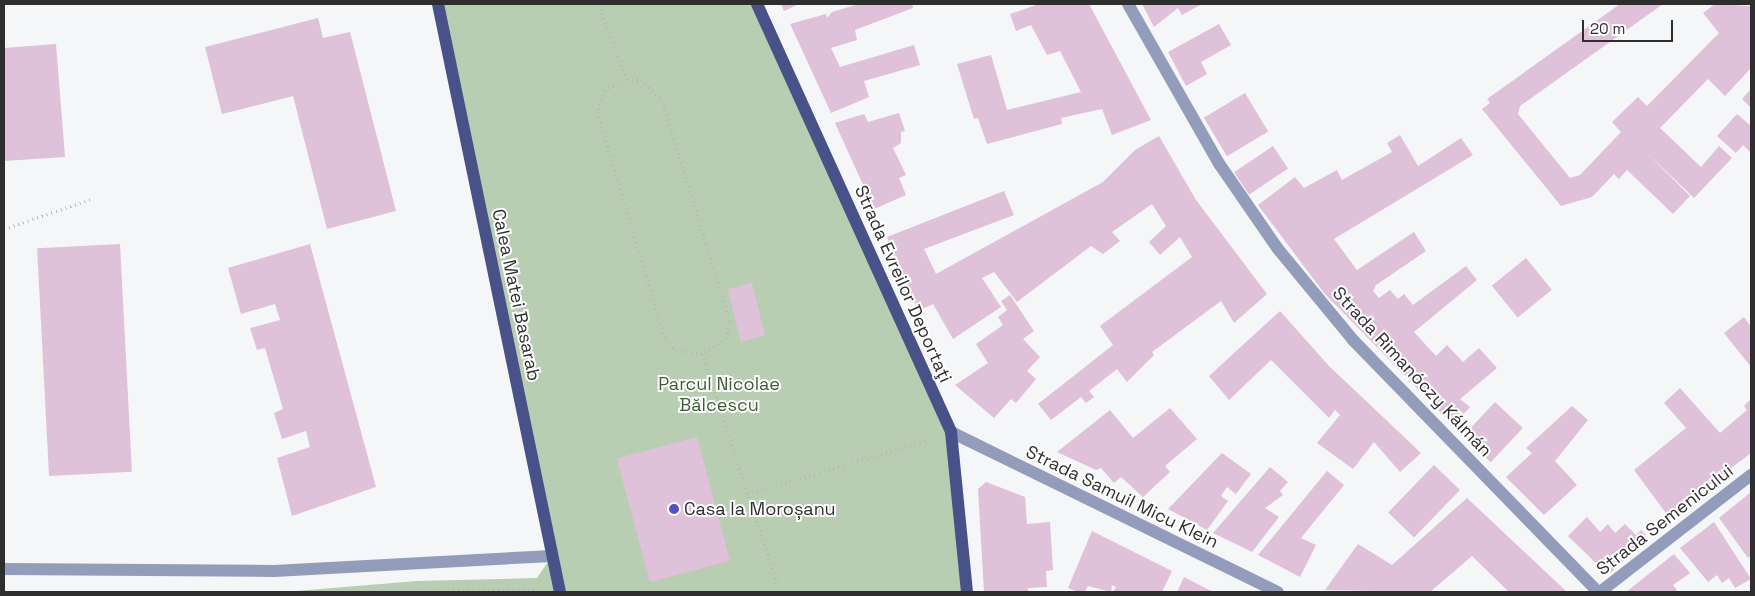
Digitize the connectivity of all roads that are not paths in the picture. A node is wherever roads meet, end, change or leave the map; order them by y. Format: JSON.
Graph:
{"nodes":[{"id":1,"x":438,"y":4,"type":"edge"},
{"id":2,"x":758,"y":4,"type":"edge"},
{"id":3,"x":1128,"y":4,"type":"edge"},
{"id":4,"x":951,"y":432,"type":"junction"},
{"id":5,"x":1751,"y":475,"type":"edge"},
{"id":6,"x":552,"y":556,"type":"junction"},
{"id":7,"x":4,"y":569,"type":"edge"},
{"id":8,"x":560,"y":592,"type":"edge"},
{"id":9,"x":967,"y":592,"type":"edge"},
{"id":10,"x":1278,"y":592,"type":"edge"},
{"id":11,"x":1599,"y":592,"type":"edge"}],
"edges":[{"from":1,"to":6,"type":"main road","name":"Calea Matei Basarab"},
{"from":2,"to":4,"type":"main road","name":"Strada Evreilor Deportaţi"},
{"from":3,"to":11,"type":"street","name":"Strada Rimanóczy Kálmán"},
{"from":4,"to":9,"type":"main road","name":"Strada Evreilor Deportaţi"},
{"from":4,"to":10,"type":"street","name":"Strada Samuil Micu Klein"},
{"from":5,"to":11,"type":"street","name":"Strada Semenicului"},
{"from":6,"to":7,"type":"street"},
{"from":6,"to":8,"type":"main road","name":"Calea Matei Basarab"}]}
